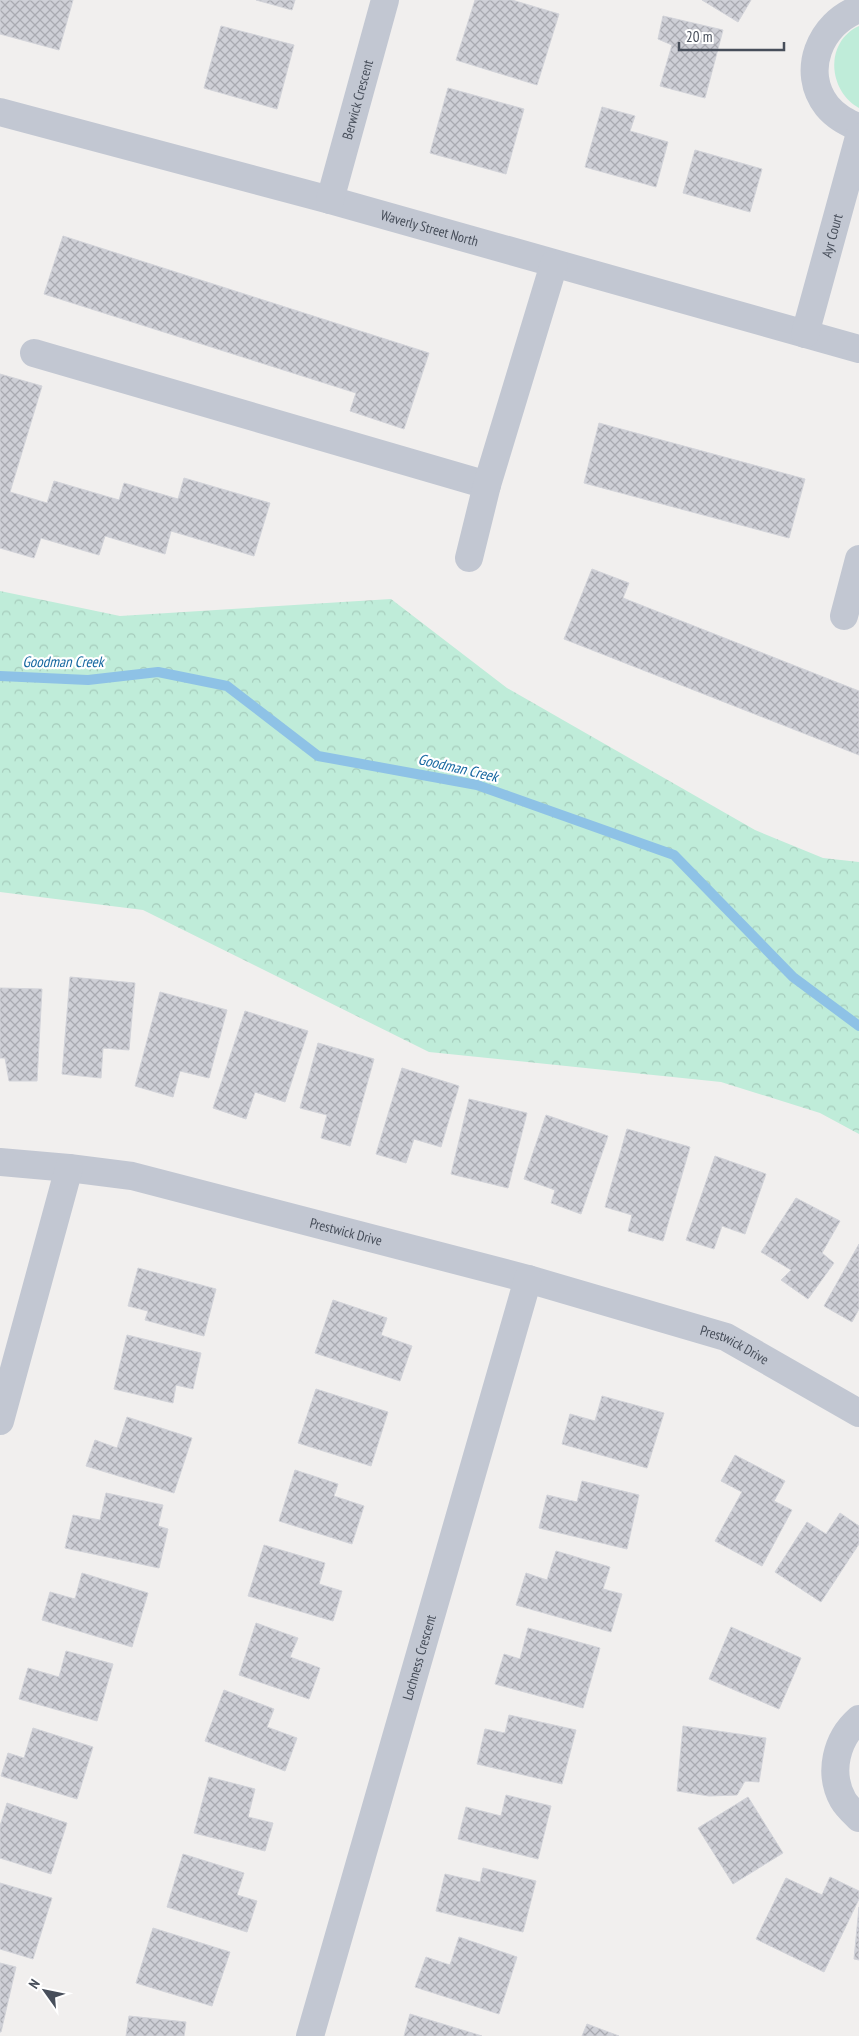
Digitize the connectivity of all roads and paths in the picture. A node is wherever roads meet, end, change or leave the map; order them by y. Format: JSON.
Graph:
{"nodes":[{"id":1,"x":385,"y":0,"type":"edge"},
{"id":2,"x":859,"y":9,"type":"edge"},
{"id":3,"x":0,"y":112,"type":"edge"},
{"id":4,"x":859,"y":128,"type":"edge"},
{"id":5,"x":859,"y":137,"type":"edge"},
{"id":6,"x":330,"y":200,"type":"junction"},
{"id":7,"x":554,"y":264,"type":"junction"},
{"id":8,"x":805,"y":334,"type":"junction"},
{"id":9,"x":859,"y":349,"type":"edge"},
{"id":10,"x":34,"y":353,"type":"dead end"},
{"id":11,"x":487,"y":485,"type":"junction"},
{"id":12,"x":469,"y":558,"type":"dead end"},
{"id":13,"x":859,"y":559,"type":"edge"},
{"id":14,"x":844,"y":616,"type":"dead end"},
{"id":15,"x":0,"y":1162,"type":"edge"},
{"id":16,"x":70,"y":1168,"type":"junction"},
{"id":17,"x":528,"y":1279,"type":"junction"},
{"id":18,"x":859,"y":1413,"type":"edge"},
{"id":19,"x":0,"y":1421,"type":"edge"},
{"id":20,"x":859,"y":1719,"type":"edge"},
{"id":21,"x":859,"y":1818,"type":"edge"},
{"id":22,"x":310,"y":2036,"type":"edge"}],
"edges":[{"from":1,"to":6,"type":"street","name":"Berwick Crescent"},
{"from":2,"to":4,"type":"street"},
{"from":3,"to":6,"type":"street","name":"Waverly Street North"},
{"from":5,"to":8,"type":"street","name":"Ayr Court"},
{"from":6,"to":7,"type":"street","name":"Waverly Street North"},
{"from":7,"to":8,"type":"street","name":"Waverly Street North"},
{"from":7,"to":11,"type":"street"},
{"from":8,"to":9,"type":"street","name":"Waverly Street North"},
{"from":10,"to":11,"type":"street"},
{"from":11,"to":12,"type":"street"},
{"from":13,"to":14,"type":"street"},
{"from":15,"to":16,"type":"street","name":"Prestwick Drive"},
{"from":16,"to":17,"type":"street","name":"Prestwick Drive"},
{"from":16,"to":19,"type":"street"},
{"from":17,"to":18,"type":"street","name":"Prestwick Drive"},
{"from":17,"to":22,"type":"street","name":"Lochness Crescent"},
{"from":20,"to":21,"type":"street"}]}
